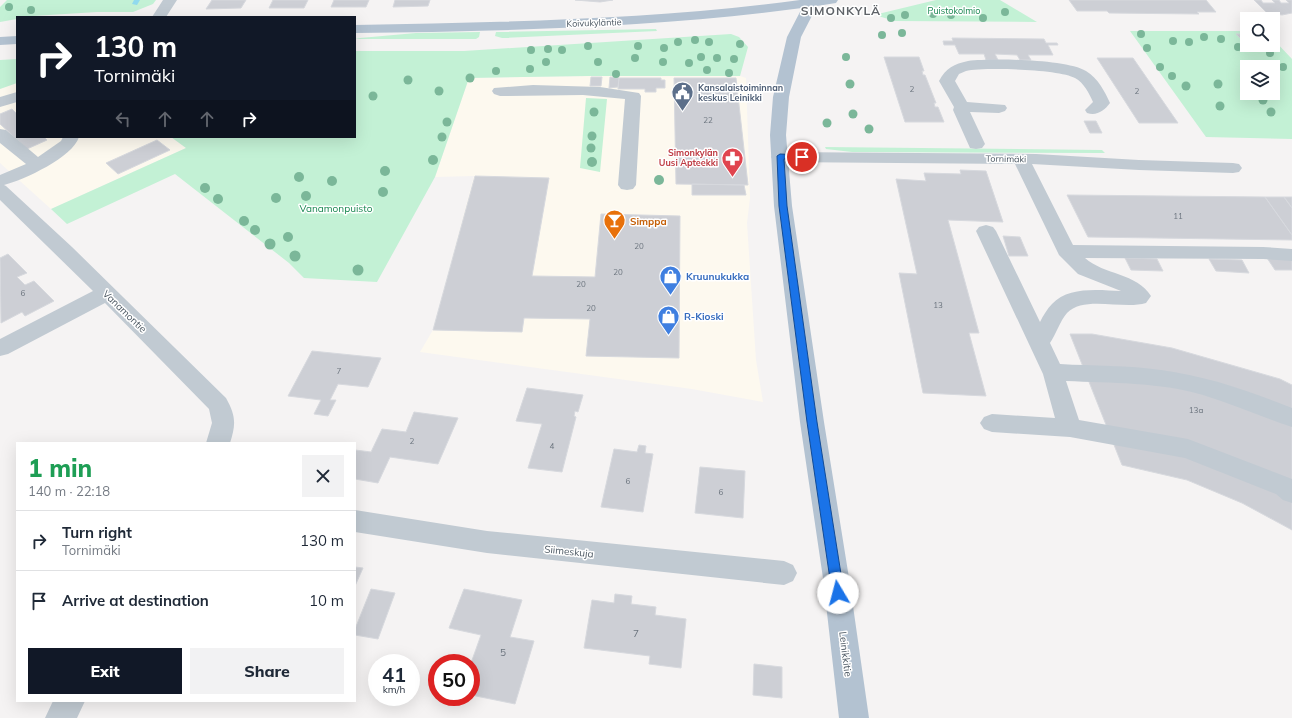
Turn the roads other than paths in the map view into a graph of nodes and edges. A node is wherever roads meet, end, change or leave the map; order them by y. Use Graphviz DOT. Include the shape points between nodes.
graph roads {
  1 [pos="170,0"];
  2 [pos="819,1"];
  3 [pos="160,16"];
  4 [pos="356,29"];
  5 [pos="16,40"];
  6 [pos="0,42"];
  7 [pos="500,91"];
  8 [pos="16,97"];
  9 [pos="0,102"];
  10 [pos="962,107"];
  11 [pos="999,108"];
  12 [pos="1093,110"];
  13 [pos="0,134"];
  14 [pos="71,138"];
  15 [pos="976,144"];
  16 [pos="780,156"];
  17 [pos="1022,159"];
  18 [pos="38,165"];
  19 [pos="1233,168"];
  20 [pos="0,181"];
  21 [pos="627,185"];
  22 [pos="0,190"];
  23 [pos="986,230"];
  24 [pos="1066,251"];
  25 [pos="1292,255"];
  26 [pos="107,293"];
  27 [pos="1040,344"];
  28 [pos="0,348"];
  29 [pos="1054,374"];
  30 [pos="1292,418"];
  31 [pos="992,423"];
  32 [pos="1070,428"];
  33 [pos="218,442"];
  34 [pos="1292,493"];
  35 [pos="356,521"];
  36 [pos="784,573"];
  37 [pos="69,702"];
  38 [pos="60,718"];
  39 [pos="854,718"];
  1 -- 3 [label="street"];
  2 -- 4 [label="main road, Koivukyläntie" via="757,11 625,22"];
  2 -- 16 [label="main road, Leinikkitie" via="794,37 781,97 778,135"];
  5 -- 6 [label="main road"];
  7 -- 21 [label="street" via="579,90 633,96"];
  8 -- 9 [label="street"];
  10 -- 11 [label="street"];
  10 -- 12 [label="street" via="947,81 950,74 960,67 972,65 1052,67 1071,70 1089,81 1102,103"];
  10 -- 15 [label="street"];
  13 -- 18 [label="street"];
  14 -- 18 [label="street" via="69,143"];
  16 -- 17 [label="street, Tornimäki"];
  16 -- 39 [label="main road, Leinikkitie" via="783,206"];
  17 -- 19 [label="street, Tornimäki"];
  17 -- 24 [label="street"];
  18 -- 20 [label="street"];
  22 -- 26 [label="street, Vanamontie"];
  23 -- 27 [label="street"];
  24 -- 25 [label="street"];
  24 -- 27 [label="street" via="1085,269 1134,289 1141,296 1133,300 1078,298 1068,302 1060,308"];
  26 -- 28 [label="street"];
  26 -- 33 [label="street, Vanamontie" via="218,404 224,416 224,428"];
  27 -- 29 [label="street"];
  29 -- 30 [label="street" via="1064,371 1167,379 1202,386"];
  29 -- 32 [label="street"];
  31 -- 32 [label="street"];
  32 -- 34 [label="street" via="1188,449 1285,487"];
  35 -- 36 [label="street, Siimeskuja" via="487,542"];
  37 -- 38 [label="street"];
}
